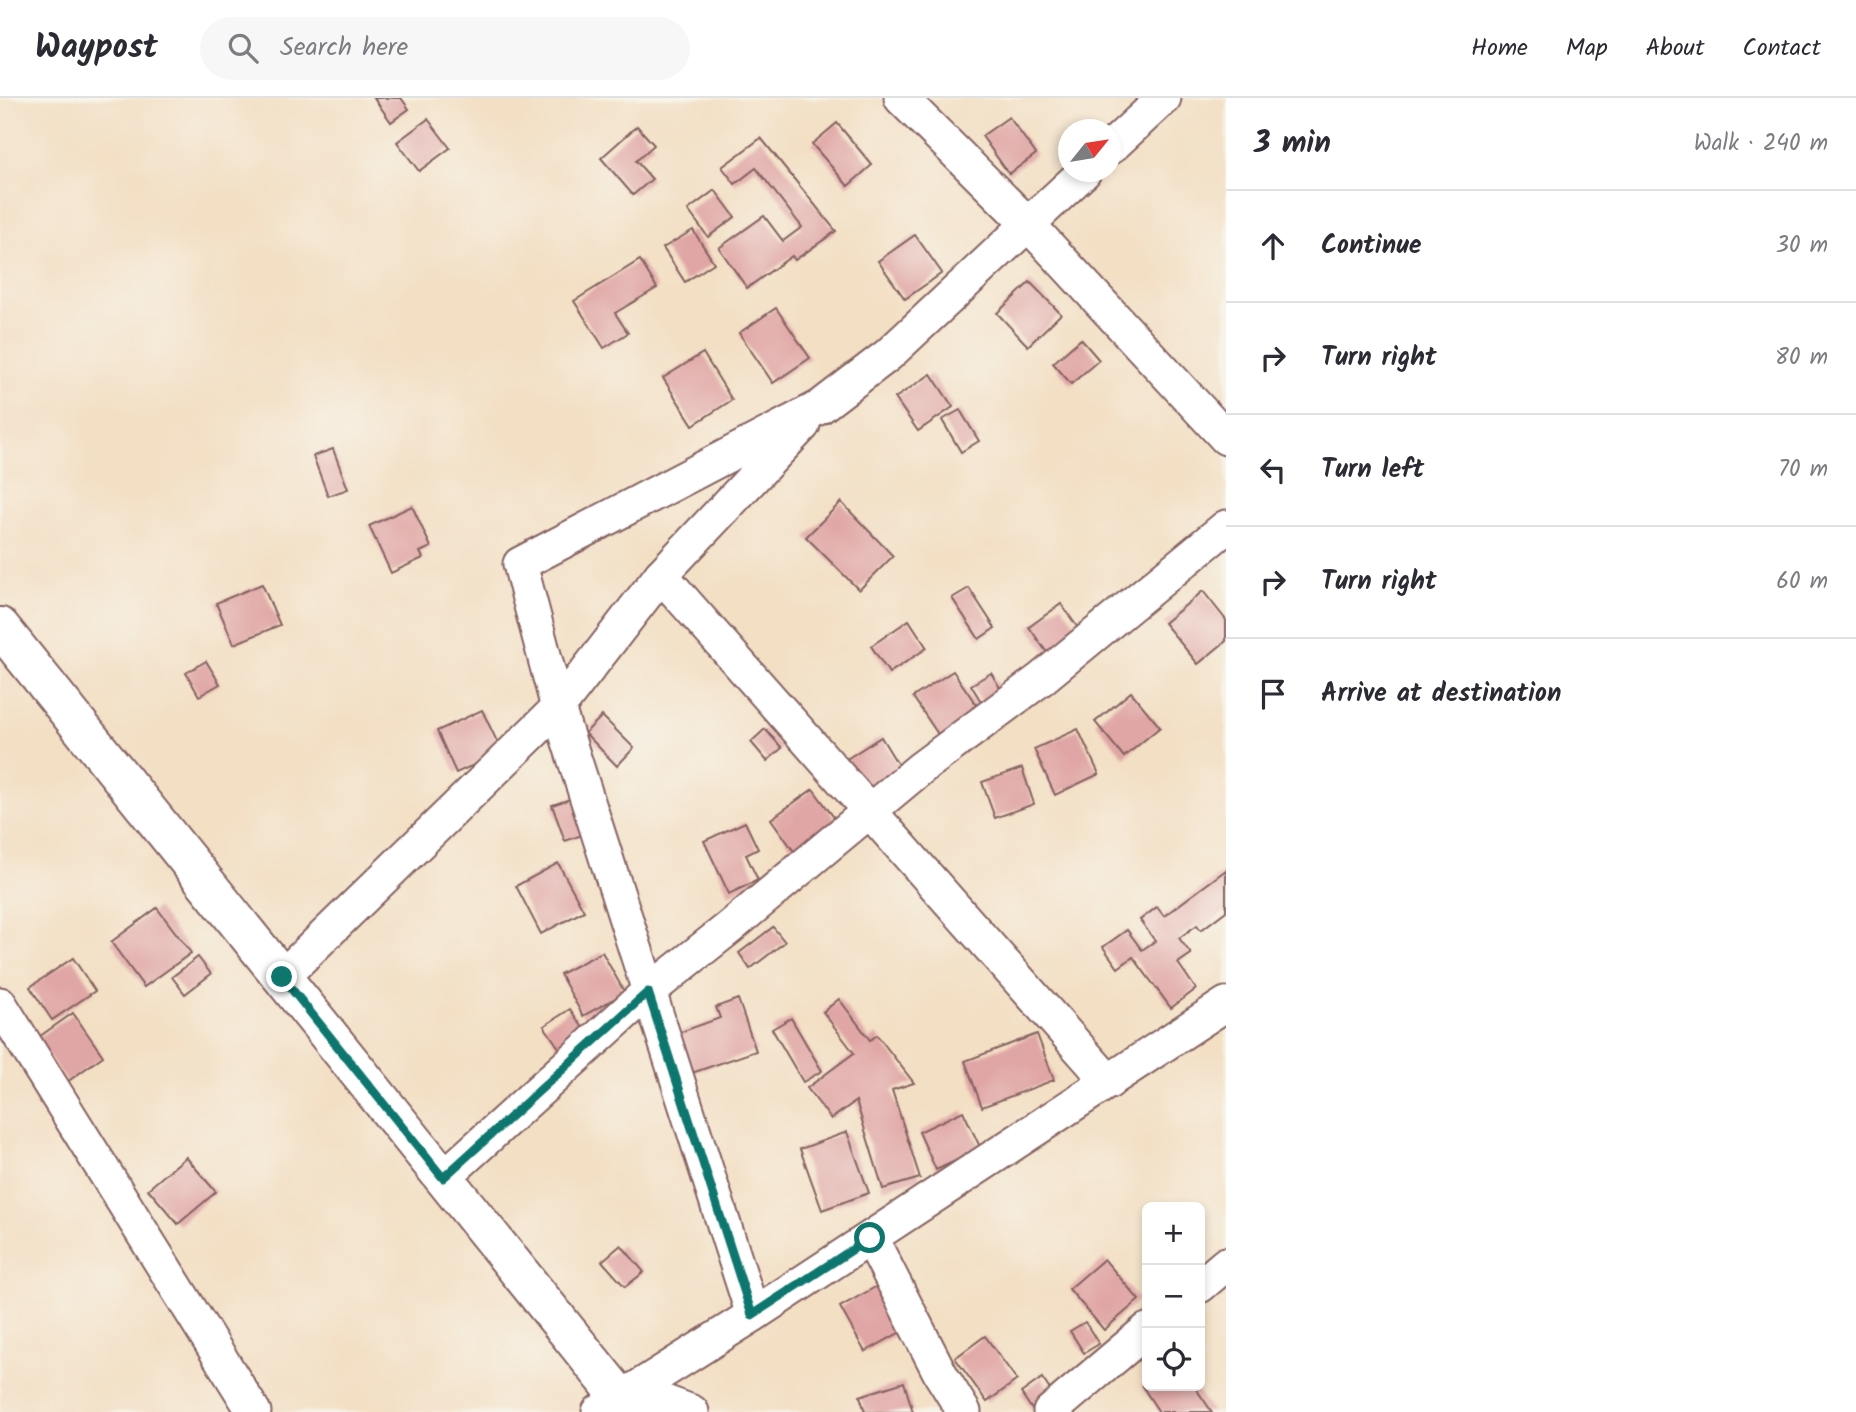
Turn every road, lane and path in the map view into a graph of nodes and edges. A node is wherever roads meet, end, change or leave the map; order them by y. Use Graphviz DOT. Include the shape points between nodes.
graph roads {
  1 [pos="901,98"];
  2 [pos="1164,98"];
  3 [pos="1121,139"];
  4 [pos="1073,182"];
  5 [pos="1028,224"];
  6 [pos="820,407"];
  7 [pos="1226,438"];
  8 [pos="1226,527"];
  9 [pos="661,575"];
  10 [pos="0,627"];
  11 [pos="558,708"];
  12 [pos="869,812"];
  13 [pos="282,977"];
  14 [pos="648,992"];
  15 [pos="0,1004"];
  16 [pos="1226,1004"];
  17 [pos="1109,1082"];
  18 [pos="443,1178"];
  19 [pos="870,1238"];
  20 [pos="1226,1264"];
  21 [pos="1205,1282"];
  22 [pos="752,1315"];
  23 [pos="1142,1334"];
  24 [pos="621,1403"];
  25 [pos="254,1412"];
  26 [pos="692,1412"];
  27 [pos="964,1412"];
  28 [pos="1050,1412"];
  1 -- 5 [label="street"];
  2 -- 3 [label="street"];
  4 -- 5 [label="street"];
  5 -- 6 [label="street" via="888,355"];
  5 -- 7 [label="street"];
  6 -- 9 [label="street"];
  6 -- 11 [label="street" via="520,564"];
  8 -- 12 [label="street"];
  9 -- 11 [label="street"];
  9 -- 12 [label="street"];
  10 -- 13 [label="street"];
  11 -- 13 [label="street"];
  11 -- 14 [label="street"];
  12 -- 14 [label="street"];
  12 -- 17 [label="street"];
  13 -- 18 [label="street"];
  14 -- 18 [label="street"];
  14 -- 22 [label="street"];
  15 -- 25 [label="street"];
  16 -- 17 [label="street"];
  17 -- 19 [label="street"];
  18 -- 24 [label="street"];
  19 -- 22 [label="street"];
  19 -- 27 [label="street"];
  20 -- 21 [label="street"];
  22 -- 24 [label="street"];
  23 -- 28 [label="street"];
  24 -- 26 [label="street"];
}
